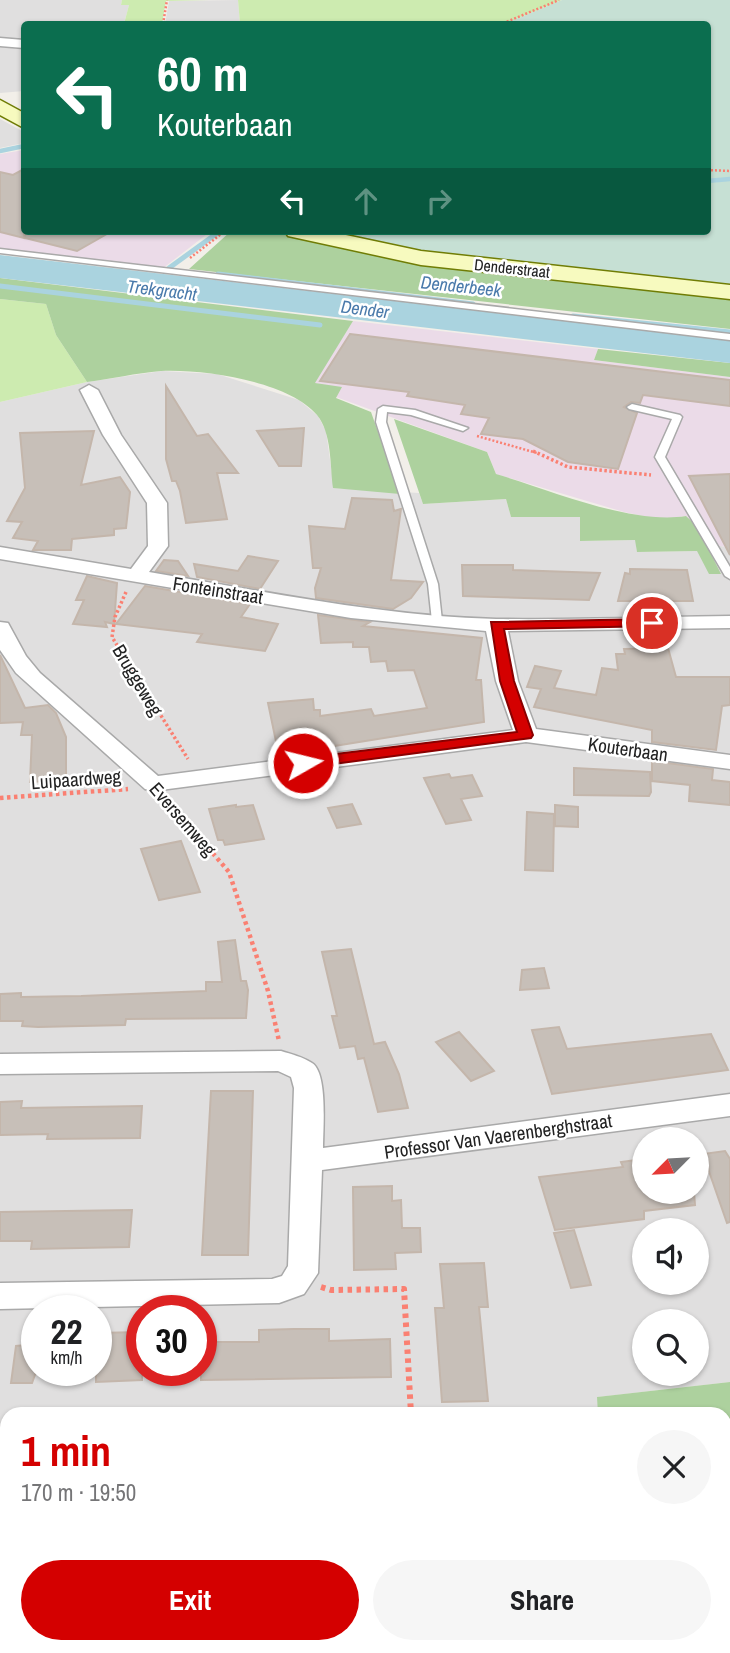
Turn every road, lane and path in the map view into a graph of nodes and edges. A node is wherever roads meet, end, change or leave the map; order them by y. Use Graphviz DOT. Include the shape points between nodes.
graph roads {
  1 [pos="167,0"];
  2 [pos="559,0"];
  3 [pos="164,21"];
  4 [pos="508,21"];
  5 [pos="0,42"];
  6 [pos="21,44"];
  7 [pos="0,106"];
  8 [pos="21,120"];
  9 [pos="711,170"];
  10 [pos="730,171"];
  11 [pos="220,235"];
  12 [pos="315,235"];
  13 [pos="0,251"];
  14 [pos="171,273"];
  15 [pos="730,292"];
  16 [pos="730,337"];
  17 [pos="89,390"];
  18 [pos="632,407"];
  19 [pos="463,428"];
  20 [pos="673,477"];
  21 [pos="7,555"];
  22 [pos="0,573"];
  23 [pos="134,576"];
  24 [pos="730,576"];
  25 [pos="437,621"];
  26 [pos="730,622"];
  27 [pos="496,625"];
  28 [pos="0,628"];
  29 [pos="526,735"];
  30 [pos="730,762"];
  31 [pos="199,778"];
  32 [pos="153,784"];
  33 [pos="0,799"];
  34 [pos="281,1061"];
  35 [pos="0,1063"];
  36 [pos="730,1105"];
  37 [pos="308,1161"];
  38 [pos="301,1280"];
  39 [pos="0,1296"];
  40 [pos="411,1407"];
  1 -- 3 [label="path"];
  2 -- 4 [label="path"];
  5 -- 6 [label="street"];
  7 -- 8 [label="street"];
  9 -- 10 [label="path"];
  11 -- 14 [label="path"];
  12 -- 15 [label="street, Denderstraat" via="421,258"];
  13 -- 14 [label="lane"];
  14 -- 16 [label="lane"];
  17 -- 23 [label="street" via="157,503 158,546"];
  18 -- 20 [label="lane" via="677,416 660,457"];
  19 -- 20 [label="path" via="568,467"];
  19 -- 25 [label="lane" via="412,412 383,410 381,422 433,584"];
  20 -- 24 [label="lane"];
  21 -- 22 [label="street"];
  21 -- 23 [label="street, Fonteinstraat"];
  23 -- 25 [label="street, Fonteinstraat" via="351,612"];
  23 -- 31 [label="path, Bruggeweg" via="115,617 112,637"];
  25 -- 27 [label="street, Fonteinstraat"];
  26 -- 27 [label="street, Fonteinstraat"];
  27 -- 29 [label="street" via="507,681"];
  28 -- 32 [label="street, Eversemweg" via="35,685 78,716"];
  29 -- 30 [label="street, Kouterbaan"];
  29 -- 31 [label="street, Kouterbaan"];
  31 -- 32 [label="street, Kouterbaan"];
  32 -- 33 [label="path, Luipaardweg"];
  32 -- 34 [label="path, Eversemweg" via="229,872 268,991"];
  34 -- 35 [label="street"];
  34 -- 37 [label="street" via="304,1071"];
  36 -- 37 [label="street, Professor Van Vaerenberghstraat"];
  37 -- 38 [label="street"];
  38 -- 39 [label="street" via="292,1288 272,1292"];
  38 -- 40 [label="path" via="331,1290 404,1289"];
}
